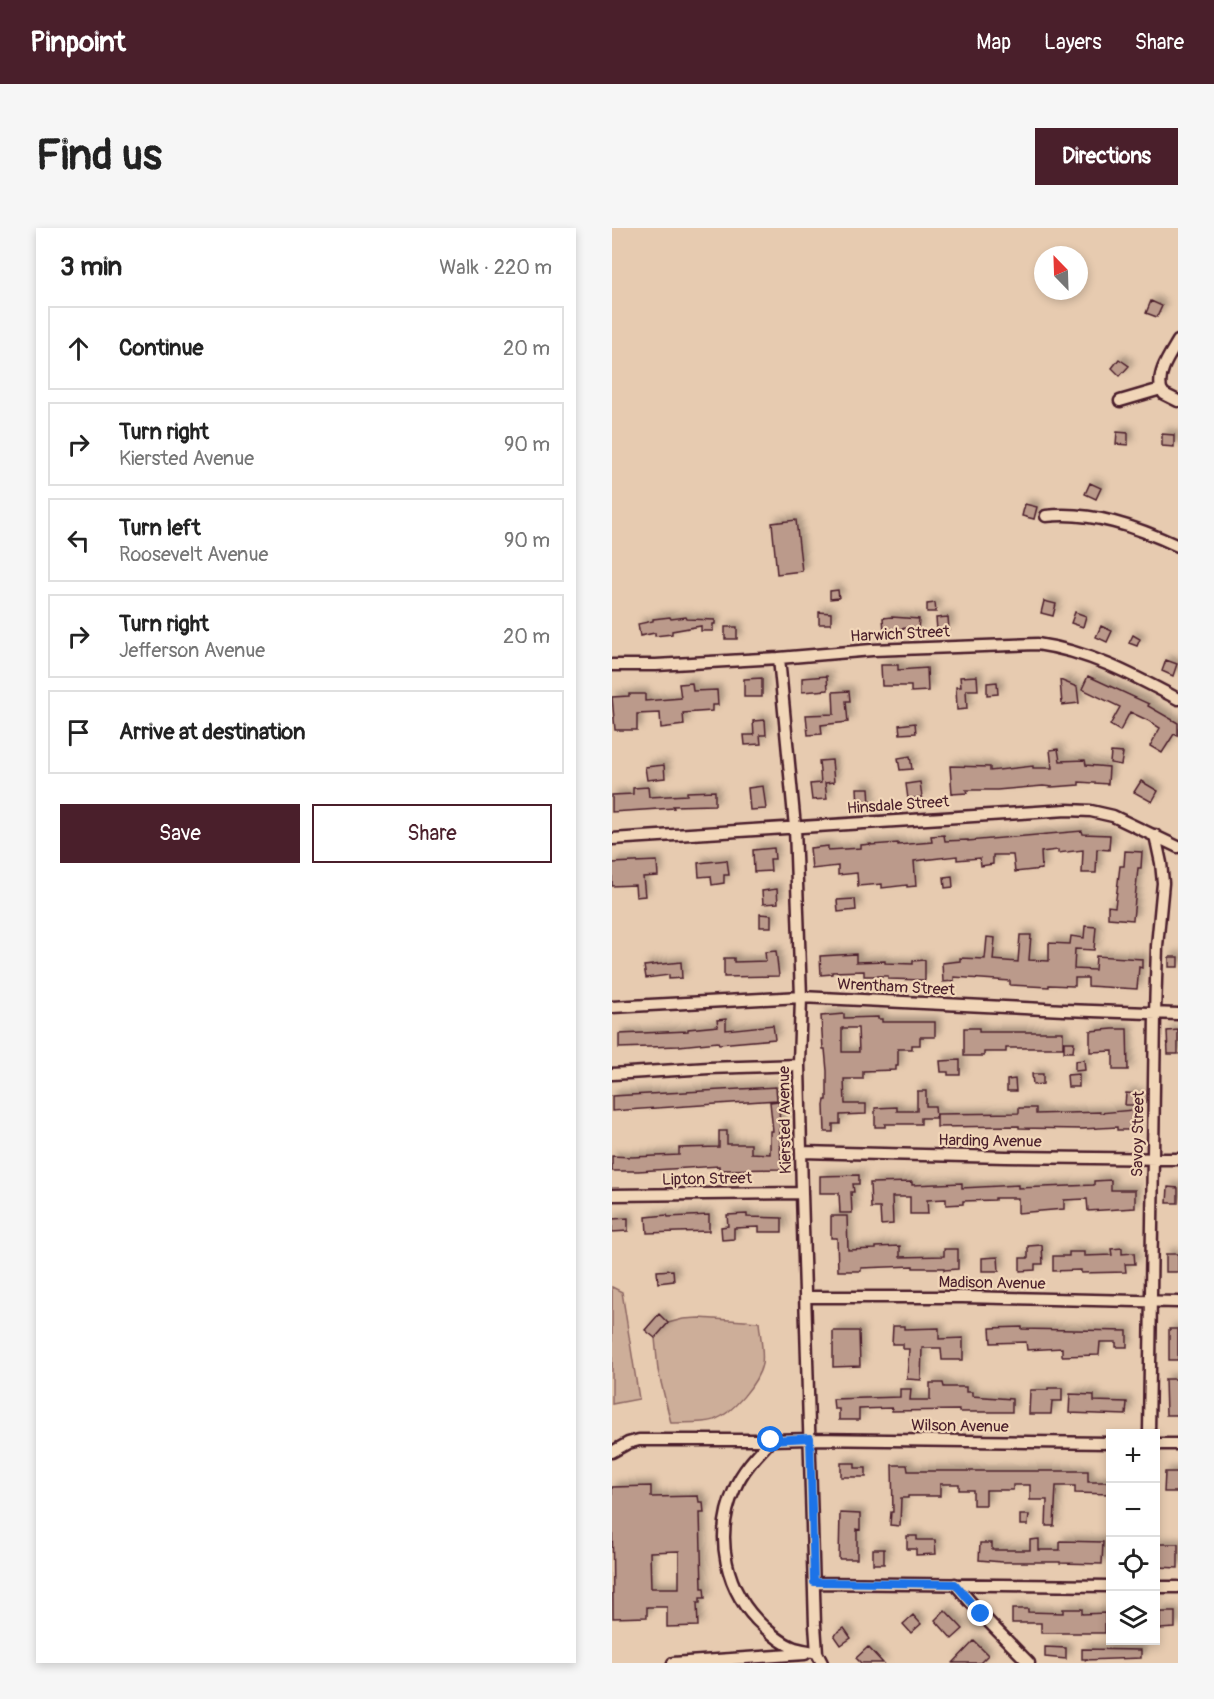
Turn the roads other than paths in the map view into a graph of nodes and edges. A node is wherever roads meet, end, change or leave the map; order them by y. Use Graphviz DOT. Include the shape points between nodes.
graph roads {
  1 [pos="1178,341"];
  2 [pos="1161,389"];
  3 [pos="1120,401"];
  4 [pos="1178,401"];
  5 [pos="1046,516"];
  6 [pos="1178,546"];
  7 [pos="779,658"];
  8 [pos="612,665"];
  9 [pos="1178,699"];
  10 [pos="795,827"];
  11 [pos="1155,836"];
  12 [pos="612,839"];
  13 [pos="1178,847"];
  14 [pos="801,997"];
  15 [pos="612,1007"];
  16 [pos="1155,1014"];
  17 [pos="1178,1014"];
  18 [pos="799,1065"];
  19 [pos="612,1074"];
  20 [pos="801,1152"];
  21 [pos="1153,1159"];
  22 [pos="1178,1159"];
  23 [pos="802,1193"];
  24 [pos="612,1195"];
  25 [pos="806,1297"];
  26 [pos="1151,1302"];
  27 [pos="1178,1302"];
  28 [pos="1149,1429"];
  29 [pos="810,1438"];
  30 [pos="771,1440"];
  31 [pos="1106,1443"];
  32 [pos="1160,1444"];
  33 [pos="1178,1444"];
  34 [pos="612,1452"];
  35 [pos="814,1582"];
  36 [pos="955,1584"];
  37 [pos="1106,1586"];
  38 [pos="1160,1587"];
  39 [pos="1178,1587"];
  40 [pos="820,1658"];
  41 [pos="674,1663"];
  42 [pos="1029,1663"];
  1 -- 2 [label="street" via="1160,375"];
  2 -- 3 [label="street"];
  2 -- 4 [label="street"];
  5 -- 6 [label="street" via="1096,518"];
  7 -- 8 [label="street, Harwich Street"];
  7 -- 9 [label="street, Harwich Street" via="1037,644 1059,647 1129,672"];
  7 -- 10 [label="street, Kiersted Avenue"];
  10 -- 11 [label="street, Hinsdale Street" via="1067,810 1113,816"];
  10 -- 12 [label="street, Hinsdale Street"];
  10 -- 14 [label="street, Kiersted Avenue"];
  11 -- 13 [label="street, Hinsdale Street"];
  11 -- 16 [label="street, Savoy Street" via="1163,883"];
  14 -- 15 [label="street, Wrentham Street"];
  14 -- 16 [label="street, Wrentham Street"];
  14 -- 18 [label="street, Kiersted Avenue"];
  16 -- 17 [label="street, Wrentham Street"];
  16 -- 21 [label="street, Savoy Street"];
  18 -- 19 [label="street"];
  18 -- 20 [label="street, Kiersted Avenue"];
  20 -- 21 [label="street, Harding Avenue"];
  20 -- 23 [label="street, Kiersted Avenue"];
  21 -- 22 [label="street, Harding Avenue"];
  21 -- 26 [label="street, Savoy Street"];
  23 -- 24 [label="street, Lipton Street"];
  23 -- 25 [label="street, Kiersted Avenue"];
  25 -- 26 [label="street, Madison Avenue"];
  25 -- 29 [label="street, Kiersted Avenue"];
  26 -- 27 [label="street, Madison Avenue"];
  26 -- 28 [label="street, Savoy Street"];
  29 -- 30 [label="street, Wilson Avenue"];
  29 -- 31 [label="street, Wilson Avenue"];
  29 -- 35 [label="street, Kiersted Avenue"];
  30 -- 34 [label="street, Wilson Avenue" via="639,1440"];
  30 -- 40 [label="street" via="750,1463 729,1504 723,1549 728,1574 754,1618 775,1636"];
  32 -- 33 [label="street"];
  35 -- 36 [label="street"];
  35 -- 40 [label="street, Kiersted Avenue" via="814,1625"];
  36 -- 37 [label="street"];
  36 -- 42 [label="street"];
  38 -- 39 [label="street"];
  40 -- 41 [label="street"];
}
